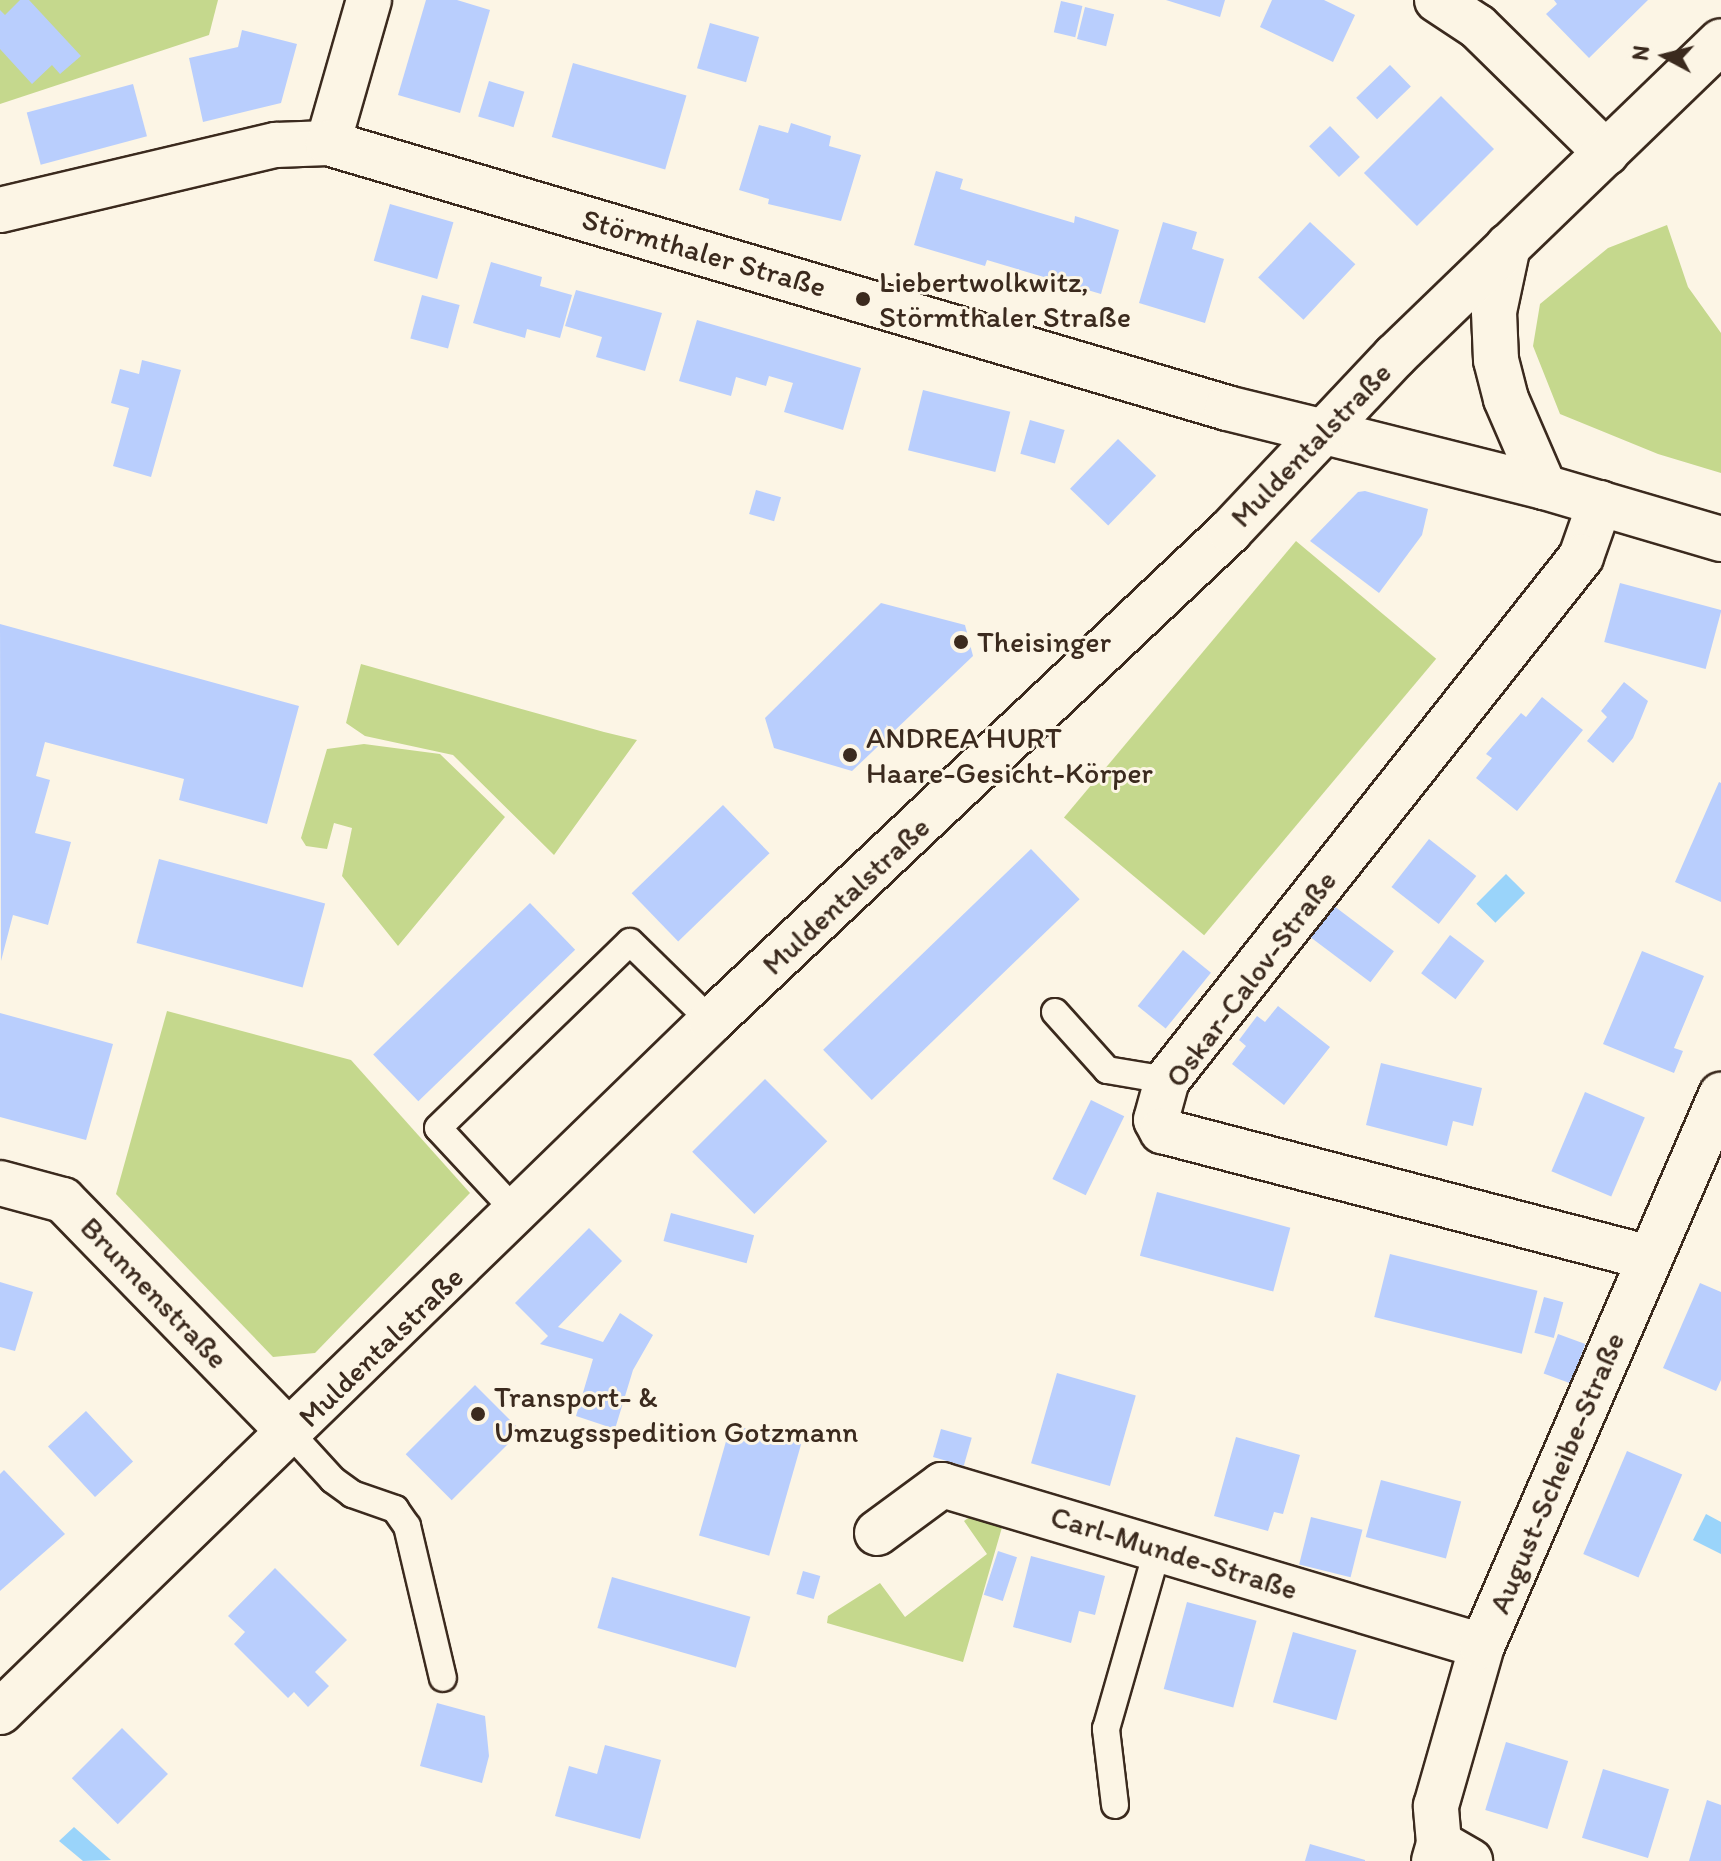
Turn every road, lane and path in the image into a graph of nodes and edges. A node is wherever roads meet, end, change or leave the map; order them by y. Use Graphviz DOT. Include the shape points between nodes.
graph roads {
  1 [pos="369,0"];
  2 [pos="1437,0"];
  3 [pos="1721,41"];
  4 [pos="328,143"];
  5 [pos="1606,153"];
  6 [pos="0,210"];
  7 [pos="1508,246"];
  8 [pos="1325,432"];
  9 [pos="1544,487"];
  10 [pos="1600,503"];
  11 [pos="1721,539"];
  12 [pos="1055,1012"];
  13 [pos="711,1021"];
  14 [pos="1167,1080"];
  15 [pos="1721,1095"];
  16 [pos="0,1183"];
  17 [pos="518,1214"];
  18 [pos="1650,1258"];
  19 [pos="291,1434"];
  20 [pos="877,1533"];
  21 [pos="1158,1548"];
  22 [pos="1482,1646"];
  23 [pos="443,1678"];
  24 [pos="0,1712"];
  25 [pos="1115,1805"];
  26 [pos="1447,1855"];
  1 -- 4 [label="street"];
  2 -- 5 [label="street" via="1478,27"];
  3 -- 5 [label="street, Muldentalstraße"];
  4 -- 6 [label="street, Störmthaler Straße" via="276,145"];
  4 -- 8 [label="street, Störmthaler Straße" via="1227,408"];
  5 -- 7 [label="street, Muldentalstraße"];
  7 -- 8 [label="street, Muldentalstraße"];
  7 -- 9 [label="street" via="1494,312 1496,360 1506,399"];
  8 -- 9 [label="street, Störmthaler Straße"];
  8 -- 13 [label="street, Muldentalstraße" via="1107,650"];
  9 -- 10 [label="street, Störmthaler Straße"];
  10 -- 11 [label="street, Störmthaler Straße"];
  10 -- 14 [label="street, Oskar-Calov-Straße" via="1581,557 1566,577"];
  12 -- 14 [label="lane" via="1107,1070"];
  13 -- 17 [label="street, Muldentalstraße"];
  13 -- 17 [label="lane" via="630,942 438,1128"];
  14 -- 18 [label="street, Oskar-Calov-Straße" via="1156,1120 1162,1131"];
  15 -- 18 [label="street, August-Scheibe-Straße"];
  16 -- 19 [label="street, Brunnenstraße" via="63,1200"];
  17 -- 19 [label="street, Muldentalstraße"];
  18 -- 22 [label="street, August-Scheibe-Straße"];
  19 -- 23 [label="lane" via="333,1480 352,1494 395,1509 407,1526"];
  19 -- 24 [label="street, Muldentalstraße"];
  20 -- 21 [label="street, Carl-Munde-Straße" via="942,1485"];
  21 -- 22 [label="street, Carl-Munde-Straße"];
  21 -- 25 [label="lane" via="1106,1729"];
  22 -- 26 [label="street, August-Scheibe-Straße" via="1436,1806"];
}
